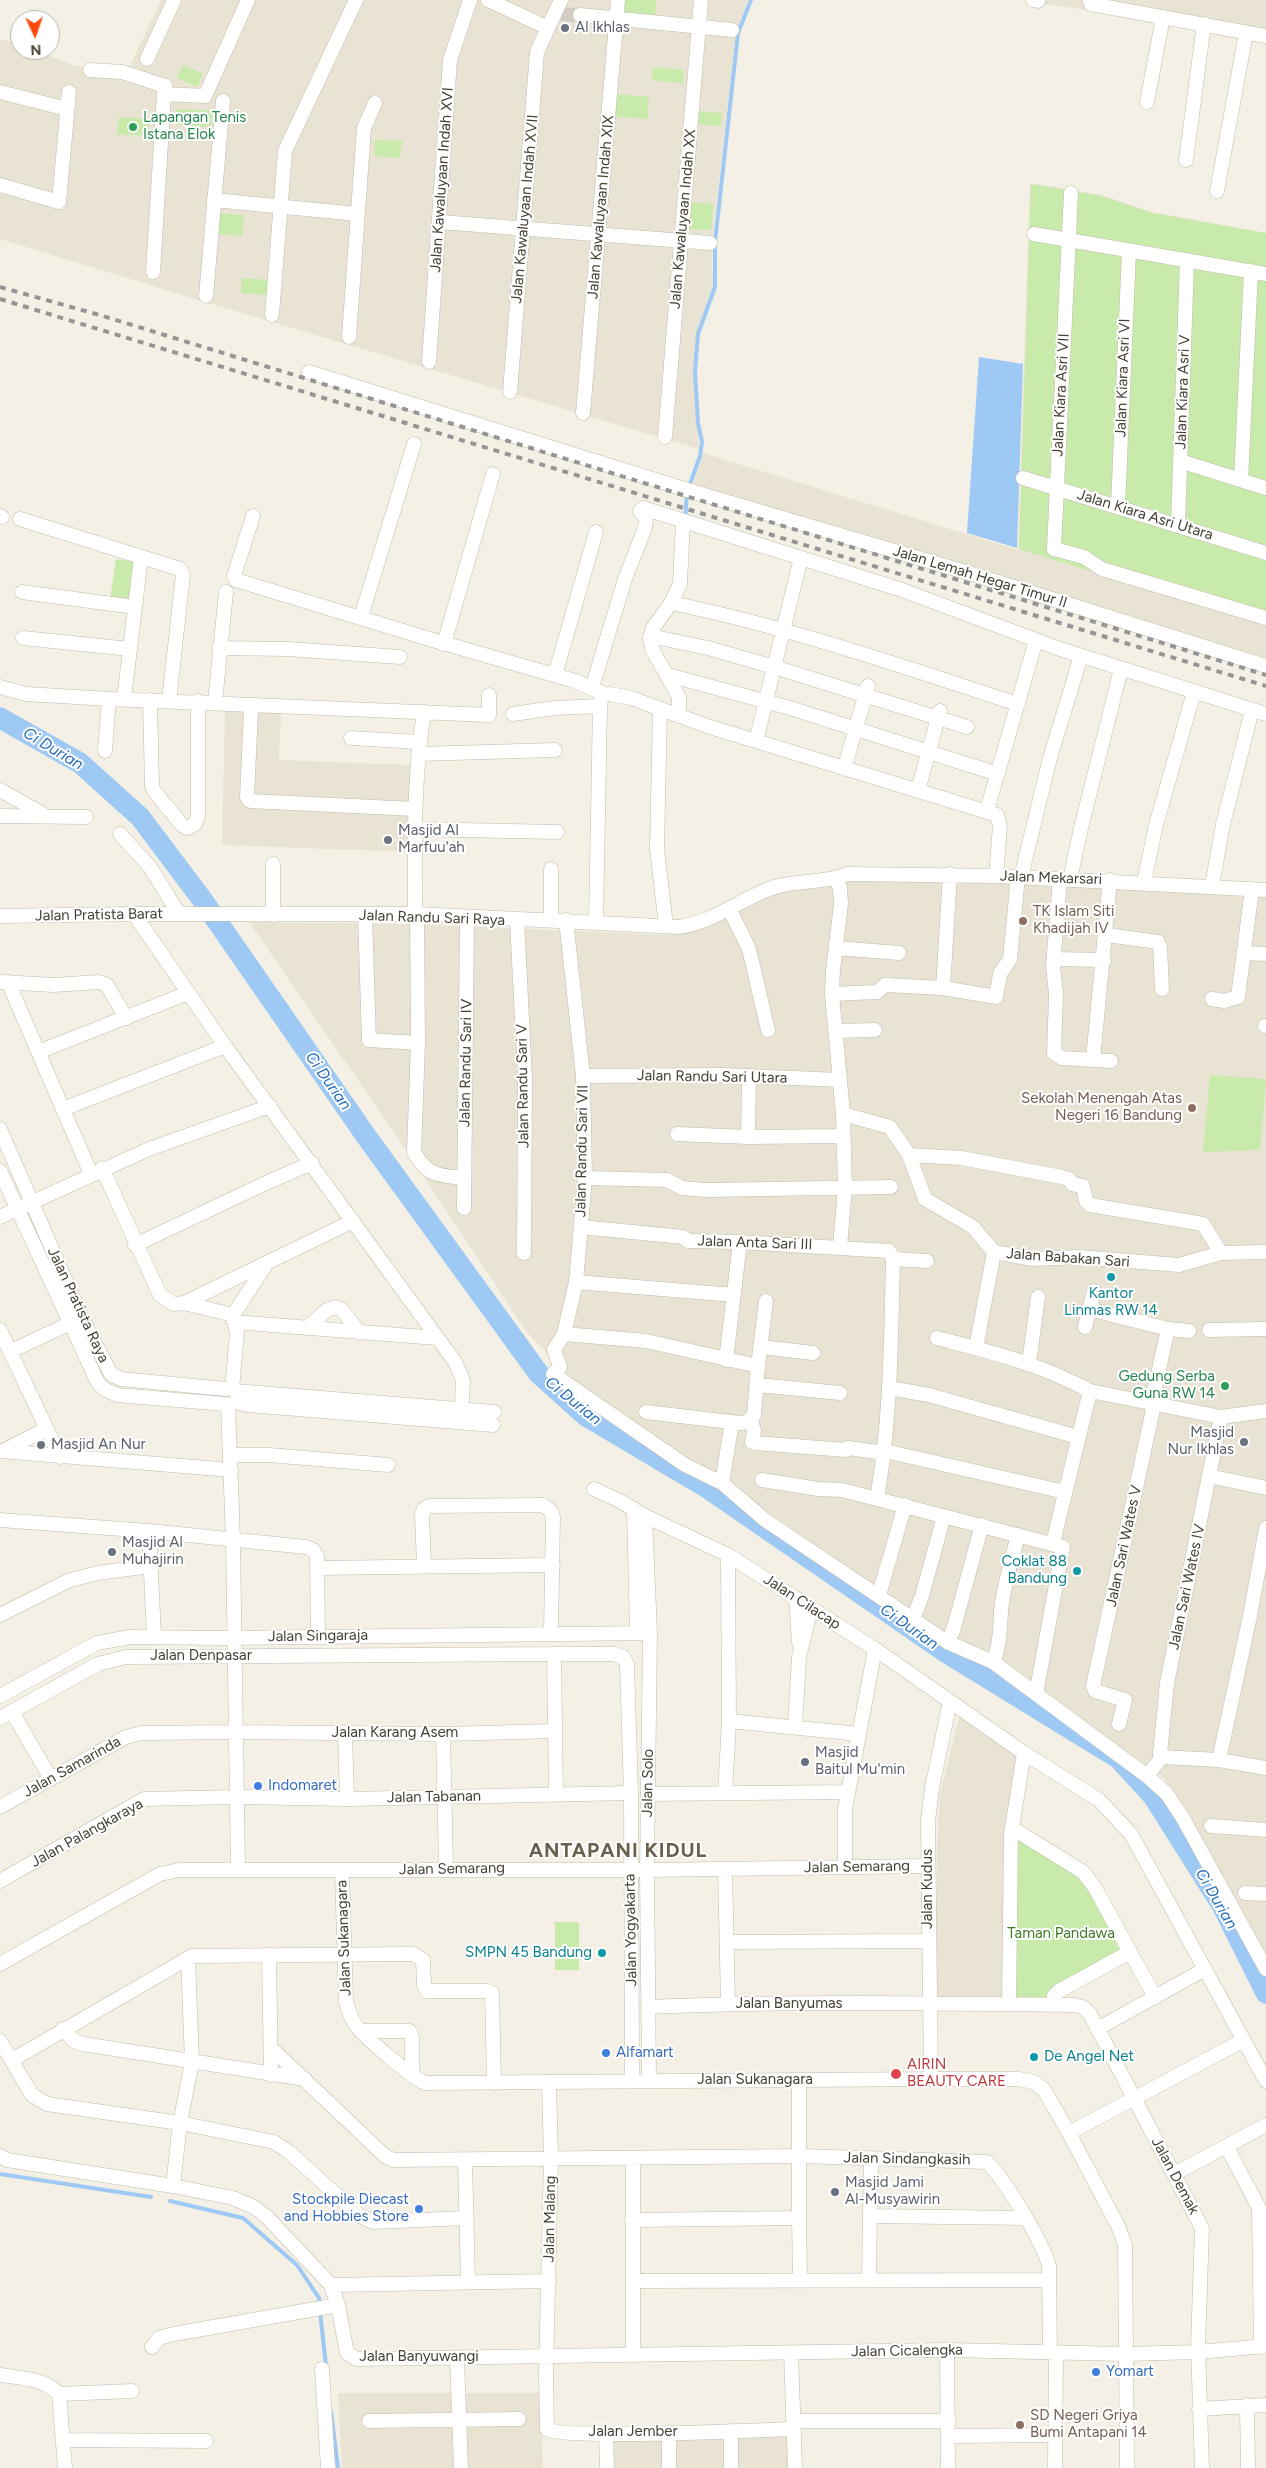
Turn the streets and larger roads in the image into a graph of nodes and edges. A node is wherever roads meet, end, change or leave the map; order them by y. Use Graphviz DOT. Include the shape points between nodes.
graph roads {
  1 [pos="174,0"];
  2 [pos="248,0"];
  3 [pos="356,0"];
  4 [pos="470,0"];
  5 [pos="488,0"];
  6 [pos="618,0"];
  7 [pos="701,0"];
  8 [pos="1090,0"];
  9 [pos="1118,4"];
  10 [pos="559,9"];
  11 [pos="580,15"];
  12 [pos="1163,17"];
  13 [pos="616,19"];
  14 [pos="1204,24"];
  15 [pos="699,27"];
  16 [pos="548,28"];
  17 [pos="732,30"];
  18 [pos="1246,33"];
  19 [pos="1266,36"];
  20 [pos="148,60"];
  21 [pos="90,70"];
  22 [pos="0,92"];
  23 [pos="68,92"];
  24 [pos="164,94"];
  25 [pos="223,100"];
  26 [pos="1147,102"];
  27 [pos="375,103"];
  28 [pos="67,109"];
  29 [pos="1186,160"];
  30 [pos="0,185"];
  31 [pos="1217,191"];
  32 [pos="1071,194"];
  33 [pos="214,200"];
  34 [pos="282,207"];
  35 [pos="357,214"];
  36 [pos="440,222"];
  37 [pos="524,228"];
  38 [pos="599,234"];
  39 [pos="1034,234"];
  40 [pos="681,240"];
  41 [pos="1068,240"];
  42 [pos="710,243"];
  43 [pos="1128,251"];
  44 [pos="1187,260"];
  45 [pos="1251,271"];
  46 [pos="153,272"];
  47 [pos="1266,274"];
  48 [pos="206,296"];
  49 [pos="272,315"];
  50 [pos="349,337"];
  51 [pos="429,362"];
  52 [pos="308,372"];
  53 [pos="510,392"];
  54 [pos="583,413"];
  55 [pos="664,437"];
  56 [pos="414,444"];
  57 [pos="1180,462"];
  58 [pos="493,474"];
  59 [pos="1023,478"];
  60 [pos="1240,480"];
  61 [pos="1057,488"];
  62 [pos="1266,488"];
  63 [pos="1118,506"];
  64 [pos="252,516"];
  65 [pos="20,519"];
  66 [pos="684,521"];
  67 [pos="1178,525"];
  68 [pos="596,532"];
  69 [pos="1266,553"];
  70 [pos="141,557"];
  71 [pos="801,558"];
  72 [pos="22,592"];
  73 [pos="226,592"];
  74 [pos="671,603"];
  75 [pos="135,607"];
  76 [pos="361,617"];
  77 [pos="1266,618"];
  78 [pos="782,631"];
  79 [pos="650,636"];
  80 [pos="23,638"];
  81 [pos="1037,640"];
  82 [pos="444,644"];
  83 [pos="220,648"];
  84 [pos="130,650"];
  85 [pos="400,657"];
  86 [pos="1080,662"];
  87 [pos="1266,666"];
  88 [pos="774,667"];
  89 [pos="1120,674"];
  90 [pos="555,675"];
  91 [pos="668,675"];
  92 [pos="594,682"];
  93 [pos="0,687"];
  94 [pos="867,690"];
  95 [pos="1194,692"];
  96 [pos="489,695"];
  97 [pos="109,699"];
  98 [pos="124,699"];
  99 [pos="150,700"];
  100 [pos="602,700"];
  101 [pos="169,701"];
  102 [pos="198,701"];
  103 [pos="215,702"];
  104 [pos="765,702"];
  105 [pos="1018,704"];
  106 [pos="660,709"];
  107 [pos="1252,710"];
  108 [pos="251,711"];
  109 [pos="424,712"];
  110 [pos="513,714"];
  111 [pos="1266,714"];
  112 [pos="939,715"];
  113 [pos="679,716"];
  114 [pos="967,727"];
  115 [pos="856,731"];
  116 [pos="351,738"];
  117 [pos="756,741"];
  118 [pos="419,748"];
  119 [pos="555,750"];
  120 [pos="105,751"];
  121 [pos="929,752"];
  122 [pos="845,766"];
  123 [pos="998,774"];
  124 [pos="0,790"];
  125 [pos="918,790"];
  126 [pos="415,809"];
  127 [pos="987,810"];
  128 [pos="46,815"];
  129 [pos="0,816"];
  130 [pos="86,817"];
  131 [pos="415,829"];
  132 [pos="557,832"];
  133 [pos="120,834"];
  134 [pos="273,864"];
  135 [pos="551,869"];
  136 [pos="950,874"];
  137 [pos="996,876"];
  138 [pos="1019,877"];
  139 [pos="836,879"];
  140 [pos="1065,879"];
  141 [pos="1110,880"];
  142 [pos="1144,882"];
  143 [pos="1212,886"];
  144 [pos="1259,890"];
  145 [pos="755,897"];
  146 [pos="730,910"];
  147 [pos="134,914"];
  148 [pos="179,914"];
  149 [pos="198,915"];
  150 [pos="273,915"];
  151 [pos="416,915"];
  152 [pos="0,916"];
  153 [pos="365,916"];
  154 [pos="467,917"];
  155 [pos="517,920"];
  156 [pos="559,920"];
  157 [pos="596,922"];
  158 [pos="666,926"];
  159 [pos="1107,935"];
  160 [pos="836,948"];
  161 [pos="899,953"];
  162 [pos="1245,953"];
  163 [pos="1266,954"];
  164 [pos="1054,959"];
  165 [pos="1104,960"];
  166 [pos="4,982"];
  167 [pos="944,988"];
  168 [pos="1162,989"];
  169 [pos="188,993"];
  170 [pos="832,994"];
  171 [pos="1212,999"];
  172 [pos="126,1018"];
  173 [pos="768,1030"];
  174 [pos="875,1030"];
  175 [pos="837,1031"];
  176 [pos="418,1043"];
  177 [pos="225,1046"];
  178 [pos="38,1052"];
  179 [pos="1093,1060"];
  180 [pos="1111,1061"];
  181 [pos="583,1076"];
  182 [pos="749,1077"];
  183 [pos="840,1080"];
  184 [pos="270,1106"];
  185 [pos="63,1108"];
  186 [pos="843,1114"];
  187 [pos="0,1129"];
  188 [pos="677,1134"];
  189 [pos="842,1136"];
  190 [pos="748,1137"];
  191 [pos="909,1155"];
  192 [pos="312,1163"];
  193 [pos="0,1171"];
  194 [pos="96,1171"];
  195 [pos="464,1178"];
  196 [pos="585,1178"];
  197 [pos="892,1187"];
  198 [pos="845,1188"];
  199 [pos="32,1203"];
  200 [pos="464,1208"];
  201 [pos="16,1210"];
  202 [pos="0,1217"];
  203 [pos="353,1221"];
  204 [pos="581,1227"];
  205 [pos="740,1242"];
  206 [pos="135,1245"];
  207 [pos="840,1247"];
  208 [pos="994,1252"];
  209 [pos="1266,1252"];
  210 [pos="524,1253"];
  211 [pos="1221,1253"];
  212 [pos="894,1259"];
  213 [pos="927,1261"];
  214 [pos="267,1262"];
  215 [pos="576,1282"];
  216 [pos="1094,1291"];
  217 [pos="734,1295"];
  218 [pos="1038,1297"];
  219 [pos="766,1301"];
  220 [pos="184,1302"];
  221 [pos="1090,1308"];
  222 [pos="234,1319"];
  223 [pos="76,1321"];
  224 [pos="1085,1327"];
  225 [pos="307,1328"];
  226 [pos="1168,1329"];
  227 [pos="1266,1329"];
  228 [pos="0,1330"];
  229 [pos="1209,1330"];
  230 [pos="1189,1331"];
  231 [pos="360,1333"];
  232 [pos="564,1334"];
  233 [pos="437,1338"];
  234 [pos="936,1338"];
  235 [pos="760,1347"];
  236 [pos="976,1348"];
  237 [pos="12,1351"];
  238 [pos="813,1353"];
  239 [pos="726,1360"];
  240 [pos="1029,1363"];
  241 [pos="758,1366"];
  242 [pos="758,1385"];
  243 [pos="889,1388"];
  244 [pos="1090,1391"];
  245 [pos="840,1393"];
  246 [pos="230,1395"];
  247 [pos="1153,1405"];
  248 [pos="1266,1411"];
  249 [pos="646,1412"];
  250 [pos="461,1416"];
  251 [pos="1221,1417"];
  252 [pos="493,1419"];
  253 [pos="750,1420"];
  254 [pos="732,1422"];
  255 [pos="46,1429"];
  256 [pos="1078,1437"];
  257 [pos="2,1451"];
  258 [pos="885,1452"];
  259 [pos="231,1455"];
  260 [pos="60,1457"];
  261 [pos="388,1465"];
  262 [pos="231,1470"];
  263 [pos="1209,1476"];
  264 [pos="762,1480"];
  265 [pos="722,1483"];
  266 [pos="594,1488"];
  267 [pos="1266,1488"];
  268 [pos="1065,1492"];
  269 [pos="877,1498"];
  270 [pos="904,1505"];
  271 [pos="639,1513"];
  272 [pos="944,1516"];
  273 [pos="0,1520"];
  274 [pos="982,1526"];
  275 [pos="1266,1528"];
  276 [pos="149,1531"];
  277 [pos="1018,1535"];
  278 [pos="234,1540"];
  279 [pos="1054,1543"];
  280 [pos="728,1555"];
  281 [pos="424,1565"];
  282 [pos="553,1565"];
  283 [pos="150,1566"];
  284 [pos="317,1568"];
  285 [pos="879,1595"];
  286 [pos="796,1598"];
  287 [pos="811,1608"];
  288 [pos="1,1611"];
  289 [pos="913,1619"];
  290 [pos="551,1633"];
  291 [pos="644,1633"];
  292 [pos="154,1636"];
  293 [pos="318,1636"];
  294 [pos="947,1642"];
  295 [pos="234,1647"];
  296 [pos="876,1649"];
  297 [pos="554,1654"];
  298 [pos="799,1657"];
  299 [pos="626,1660"];
  300 [pos="993,1662"];
  301 [pos="1036,1694"];
  302 [pos="0,1696"];
  303 [pos="950,1701"];
  304 [pos="6,1715"];
  305 [pos="729,1721"];
  306 [pos="1119,1724"];
  307 [pos="796,1726"];
  308 [pos="555,1731"];
  309 [pos="236,1732"];
  310 [pos="345,1733"];
  311 [pos="443,1734"];
  312 [pos="859,1734"];
  313 [pos="1024,1752"];
  314 [pos="1162,1757"];
  315 [pos="1219,1760"];
  316 [pos="1266,1768"];
  317 [pos="1147,1776"];
  318 [pos="51,1779"];
  319 [pos="725,1792"];
  320 [pos="848,1792"];
  321 [pos="631,1794"];
  322 [pos="648,1794"];
  323 [pos="556,1796"];
  324 [pos="237,1797"];
  325 [pos="445,1797"];
  326 [pos="347,1799"];
  327 [pos="0,1807"];
  328 [pos="1210,1826"];
  329 [pos="1012,1828"];
  330 [pos="1266,1830"];
  331 [pos="928,1866"];
  332 [pos="845,1867"];
  333 [pos="446,1868"];
  334 [pos="238,1869"];
  335 [pos="639,1869"];
  336 [pos="725,1869"];
  337 [pos="342,1871"];
  338 [pos="0,1881"];
  339 [pos="1245,1893"];
  340 [pos="1266,1894"];
  341 [pos="928,1941"];
  342 [pos="727,1942"];
  343 [pos="1130,1952"];
  344 [pos="344,1954"];
  345 [pos="269,1955"];
  346 [pos="188,1958"];
  347 [pos="0,1964"];
  348 [pos="1266,1969"];
  349 [pos="1205,1970"];
  350 [pos="1155,1997"];
  351 [pos="728,2004"];
  352 [pos="929,2004"];
  353 [pos="1009,2004"];
  354 [pos="1052,2004"];
  355 [pos="649,2007"];
  356 [pos="63,2029"];
  357 [pos="1097,2029"];
  358 [pos="362,2031"];
  359 [pos="1244,2040"];
  360 [pos="0,2041"];
  361 [pos="272,2049"];
  362 [pos="12,2060"];
  363 [pos="192,2062"];
  364 [pos="271,2075"];
  365 [pos="412,2075"];
  366 [pos="305,2079"];
  367 [pos="931,2079"];
  368 [pos="632,2080"];
  369 [pos="649,2080"];
  370 [pos="799,2081"];
  371 [pos="1266,2081"];
  372 [pos="549,2082"];
  373 [pos="494,2083"];
  374 [pos="1135,2099"];
  375 [pos="180,2123"];
  376 [pos="1266,2125"];
  377 [pos="1070,2133"];
  378 [pos="1227,2147"];
  379 [pos="0,2156"];
  380 [pos="800,2156"];
  381 [pos="551,2159"];
  382 [pos="633,2159"];
  383 [pos="871,2159"];
  384 [pos="466,2161"];
  385 [pos="1174,2174"];
  386 [pos="172,2186"];
  387 [pos="870,2216"];
  388 [pos="466,2218"];
  389 [pos="799,2218"];
  390 [pos="1026,2218"];
  391 [pos="632,2220"];
  392 [pos="869,2279"];
  393 [pos="632,2280"];
  394 [pos="800,2280"];
  395 [pos="1049,2280"];
  396 [pos="549,2281"];
  397 [pos="468,2282"];
  398 [pos="331,2285"];
  399 [pos="332,2306"];
  400 [pos="152,2347"];
  401 [pos="1263,2347"];
  402 [pos="947,2350"];
  403 [pos="1053,2352"];
  404 [pos="1198,2352"];
  405 [pos="791,2353"];
  406 [pos="633,2354"];
  407 [pos="1126,2354"];
  408 [pos="548,2356"];
  409 [pos="460,2358"];
  410 [pos="322,2369"];
  411 [pos="0,2375"];
  412 [pos="132,2391"];
  413 [pos="59,2394"];
  414 [pos="1247,2405"];
  415 [pos="1266,2405"];
  416 [pos="1199,2409"];
  417 [pos="460,2417"];
  418 [pos="519,2419"];
  419 [pos="369,2420"];
  420 [pos="949,2421"];
  421 [pos="794,2425"];
  422 [pos="731,2430"];
  423 [pos="669,2432"];
  424 [pos="606,2433"];
  425 [pos="1055,2435"];
  426 [pos="949,2436"];
  427 [pos="64,2440"];
  428 [pos="206,2441"];
  429 [pos="65,2468"];
  430 [pos="328,2468"];
  431 [pos="461,2468"];
  432 [pos="607,2468"];
  433 [pos="669,2468"];
  434 [pos="731,2468"];
  435 [pos="795,2468"];
  436 [pos="948,2468"];
  437 [pos="1055,2468"];
  438 [pos="1127,2468"];
  439 [pos="1202,2468"];
  440 [pos="1248,2468"];
  1 -- 20 [label="street"];
  2 -- 24 [label="street" via="205,96"];
  3 -- 34 [label="street" via="286,151"];
  4 -- 36 [label="street, Jalan Kawaluyaan Indah XVI" via="450,60"];
  5 -- 16 [label="street"];
  6 -- 13 [label="street, Jalan Kawaluyaan Indah XIX"];
  7 -- 15 [label="street, Jalan Kawaluyaan Indah XX"];
  8 -- 9 [label="street" via="1091,4"];
  9 -- 12 [label="street"];
  10 -- 16 [label="street, Jalan Kawaluyaan Indah XVII"];
  11 -- 13 [label="street"];
  12 -- 14 [label="street"];
  12 -- 26 [label="street"];
  13 -- 15 [label="street"];
  13 -- 38 [label="street, Jalan Kawaluyaan Indah XIX"];
  14 -- 18 [label="street"];
  14 -- 29 [label="street"];
  15 -- 17 [label="street"];
  15 -- 40 [label="street, Jalan Kawaluyaan Indah XX"];
  16 -- 37 [label="street, Jalan Kawaluyaan Indah XVII" via="537,52"];
  18 -- 19 [label="street"];
  18 -- 31 [label="street"];
  21 -- 24 [label="street" via="122,72 165,86"];
  22 -- 28 [label="street"];
  23 -- 28 [label="street"];
  24 -- 46 [label="street"];
  25 -- 33 [label="street"];
  27 -- 35 [label="street" via="364,128"];
  28 -- 30 [label="street" via="59,202"];
  32 -- 41 [label="street, Jalan Kiara Asri VII"];
  33 -- 34 [label="street"];
  33 -- 48 [label="street"];
  34 -- 35 [label="street"];
  34 -- 49 [label="street"];
  35 -- 50 [label="street"];
  36 -- 37 [label="street"];
  36 -- 51 [label="street, Jalan Kawaluyaan Indah XVI"];
  37 -- 38 [label="street"];
  37 -- 53 [label="street, Jalan Kawaluyaan Indah XVII"];
  38 -- 40 [label="street"];
  38 -- 54 [label="street, Jalan Kawaluyaan Indah XIX"];
  39 -- 41 [label="street"];
  40 -- 42 [label="street"];
  40 -- 55 [label="street, Jalan Kawaluyaan Indah XX"];
  41 -- 43 [label="street"];
  41 -- 61 [label="street, Jalan Kiara Asri VII"];
  43 -- 44 [label="street"];
  43 -- 63 [label="street, Jalan Kiara Asri VI"];
  44 -- 45 [label="street"];
  44 -- 57 [label="street, Jalan Kiara Asri V"];
  45 -- 47 [label="street"];
  45 -- 60 [label="street"];
  52 -- 87 [label="street, Jalan Lemah Hegar Timur II"];
  56 -- 76 [label="street"];
  57 -- 60 [label="street"];
  57 -- 67 [label="street, Jalan Kiara Asri V"];
  58 -- 82 [label="street"];
  59 -- 61 [label="street, Jalan Kiara Asri Utara"];
  60 -- 62 [label="street"];
  61 -- 63 [label="street, Jalan Kiara Asri Utara"];
  61 -- 77 [label="street, Jalan Kiara Asri VII" via="1054,549 1084,557 1102,569"];
  63 -- 67 [label="street, Jalan Kiara Asri Utara"];
  64 -- 76 [label="street" via="234,578"];
  65 -- 70 [label="street"];
  66 -- 71 [label="street"];
  66 -- 74 [label="street" via="680,584"];
  66 -- 92 [label="street" via="640,509 646,519 645,528 625,579"];
  67 -- 69 [label="street, Jalan Kiara Asri Utara"];
  68 -- 90 [label="street"];
  70 -- 75 [label="street"];
  70 -- 101 [label="street" via="182,572"];
  71 -- 78 [label="street"];
  71 -- 81 [label="street" via="902,590"];
  72 -- 75 [label="street"];
  73 -- 83 [label="street"];
  74 -- 78 [label="street"];
  74 -- 79 [label="street"];
  75 -- 84 [label="street"];
  76 -- 82 [label="street"];
  78 -- 88 [label="street"];
  78 -- 105 [label="street"];
  79 -- 88 [label="street"];
  79 -- 91 [label="street" via="653,651"];
  80 -- 84 [label="street"];
  81 -- 86 [label="street"];
  81 -- 105 [label="street"];
  82 -- 90 [label="street"];
  83 -- 85 [label="street"];
  83 -- 103 [label="street"];
  84 -- 98 [label="street"];
  86 -- 89 [label="street"];
  86 -- 138 [label="street" via="1050,758"];
  88 -- 94 [label="street"];
  88 -- 104 [label="street"];
  89 -- 95 [label="street"];
  89 -- 140 [label="street"];
  90 -- 100 [label="street" via="575,680"];
  91 -- 104 [label="street"];
  91 -- 113 [label="street" via="679,697"];
  93 -- 97 [label="street" via="26,694"];
  94 -- 112 [label="street"];
  94 -- 115 [label="street"];
  95 -- 107 [label="street"];
  95 -- 142 [label="street" via="1156,825"];
  96 -- 109 [label="street" via="489,715"];
  97 -- 98 [label="street"];
  97 -- 120 [label="street"];
  98 -- 99 [label="street"];
  99 -- 101 [label="street"];
  99 -- 102 [label="street" via="154,792 186,828 195,824 198,816"];
  100 -- 106 [label="street" via="631,698"];
  100 -- 110 [label="street"];
  100 -- 157 [label="street"];
  101 -- 102 [label="street"];
  102 -- 103 [label="street"];
  103 -- 109 [label="street"];
  104 -- 115 [label="street"];
  104 -- 117 [label="street"];
  105 -- 123 [label="street"];
  106 -- 113 [label="street"];
  106 -- 158 [label="street" via="657,849"];
  107 -- 111 [label="street"];
  107 -- 143 [label="street" via="1223,824"];
  108 -- 126 [label="street" via="247,797 250,801"];
  109 -- 118 [label="street"];
  112 -- 114 [label="street"];
  112 -- 121 [label="street"];
  113 -- 117 [label="street"];
  115 -- 121 [label="street"];
  115 -- 122 [label="street"];
  116 -- 118 [label="street"];
  117 -- 122 [label="street"];
  118 -- 119 [label="street"];
  118 -- 126 [label="street"];
  121 -- 123 [label="street"];
  121 -- 125 [label="street"];
  122 -- 125 [label="street"];
  123 -- 127 [label="street"];
  124 -- 128 [label="street"];
  125 -- 127 [label="street"];
  126 -- 131 [label="street"];
  127 -- 137 [label="street" via="1000,818"];
  128 -- 129 [label="street"];
  128 -- 130 [label="street"];
  131 -- 132 [label="street"];
  131 -- 151 [label="street"];
  133 -- 148 [label="street" via="160,880"];
  134 -- 150 [label="street"];
  135 -- 156 [label="street, Jalan Randu Sari VII"];
  136 -- 137 [label="street, Jalan Mekarsari"];
  136 -- 139 [label="street, Jalan Mekarsari" via="846,874"];
  136 -- 167 [label="street"];
  137 -- 138 [label="street, Jalan Mekarsari"];
  138 -- 140 [label="street, Jalan Mekarsari"];
  138 -- 167 [label="street" via="1010,960 1000,974 995,997"];
  139 -- 145 [label="street, Jalan Mekarsari" via="810,880 774,888"];
  139 -- 160 [label="street" via="841,904"];
  140 -- 141 [label="street, Jalan Mekarsari"];
  140 -- 164 [label="street"];
  141 -- 142 [label="street, Jalan Mekarsari"];
  141 -- 159 [label="street"];
  142 -- 143 [label="street, Jalan Mekarsari"];
  143 -- 144 [label="street, Jalan Mekarsari"];
  144 -- 162 [label="street"];
  145 -- 146 [label="street, Jalan Randu Sari Raya"];
  146 -- 158 [label="street, Jalan Randu Sari Raya" via="695,925"];
  146 -- 173 [label="street" via="749,949"];
  147 -- 148 [label="street, Jalan Pratista Barat"];
  147 -- 152 [label="street, Jalan Pratista Barat"];
  147 -- 169 [label="street"];
  148 -- 149 [label="street, Jalan Pratista Barat"];
  149 -- 150 [label="street, Jalan Randu Sari Raya"];
  150 -- 153 [label="street, Jalan Randu Sari Raya"];
  151 -- 153 [label="street, Jalan Randu Sari Raya"];
  151 -- 154 [label="street, Jalan Randu Sari Raya"];
  151 -- 176 [label="street"];
  153 -- 176 [label="street" via="369,1040"];
  154 -- 155 [label="street, Jalan Randu Sari Raya"];
  154 -- 195 [label="street, Jalan Randu Sari IV"];
  155 -- 156 [label="street, Jalan Randu Sari Raya"];
  155 -- 210 [label="street, Jalan Randu Sari V" via="526,1078"];
  156 -- 157 [label="street, Jalan Randu Sari Raya"];
  156 -- 181 [label="street, Jalan Randu Sari VII"];
  157 -- 158 [label="street, Jalan Randu Sari Raya"];
  159 -- 165 [label="street"];
  159 -- 168 [label="street" via="1158,942"];
  160 -- 161 [label="street"];
  160 -- 170 [label="street"];
  162 -- 163 [label="street"];
  162 -- 171 [label="street" via="1238,996 1224,1001"];
  164 -- 165 [label="street"];
  164 -- 179 [label="street" via="1054,1053 1062,1058"];
  165 -- 179 [label="street"];
  166 -- 172 [label="street" via="54,985 99,982 106,985"];
  166 -- 178 [label="street"];
  167 -- 170 [label="street" via="885,985 877,992"];
  169 -- 172 [label="street"];
  169 -- 177 [label="street"];
  170 -- 175 [label="street"];
  172 -- 178 [label="street"];
  174 -- 175 [label="street"];
  175 -- 183 [label="street"];
  176 -- 195 [label="street" via="414,1152 422,1166 436,1175"];
  177 -- 184 [label="street"];
  177 -- 185 [label="street"];
  178 -- 185 [label="street"];
  179 -- 180 [label="street"];
  181 -- 182 [label="street, Jalan Randu Sari Utara"];
  181 -- 196 [label="street, Jalan Randu Sari VII"];
  182 -- 183 [label="street, Jalan Randu Sari Utara"];
  182 -- 190 [label="street"];
  183 -- 186 [label="street"];
  184 -- 192 [label="street"];
  184 -- 194 [label="street"];
  185 -- 194 [label="street"];
  186 -- 189 [label="street"];
  186 -- 191 [label="street, Jalan Babakan Sari" via="890,1127"];
  187 -- 199 [label="street, Jalan Pratista Raya"];
  188 -- 190 [label="street"];
  189 -- 190 [label="street"];
  189 -- 198 [label="street"];
  191 -- 208 [label="street, Jalan Babakan Sari" via="925,1199 973,1227"];
  191 -- 211 [label="street" via="961,1158 1069,1179 1072,1184 1083,1186 1086,1202 1090,1205 1203,1224"];
  192 -- 203 [label="street"];
  192 -- 206 [label="street"];
  193 -- 201 [label="street, Jalan Pratista Raya"];
  194 -- 199 [label="street"];
  194 -- 206 [label="street"];
  195 -- 200 [label="street, Jalan Randu Sari IV"];
  196 -- 198 [label="street" via="667,1180 682,1188 706,1190"];
  196 -- 204 [label="street, Jalan Randu Sari VII"];
  197 -- 198 [label="street"];
  198 -- 207 [label="street"];
  199 -- 201 [label="street"];
  199 -- 223 [label="street, Jalan Pratista Raya"];
  201 -- 202 [label="street"];
  201 -- 223 [label="street, Jalan Pratista Raya"];
  203 -- 214 [label="street"];
  203 -- 233 [label="street"];
  204 -- 205 [label="street, Jalan Anta Sari III" via="683,1237 688,1241"];
  204 -- 215 [label="street, Jalan Randu Sari VII"];
  205 -- 207 [label="street, Jalan Anta Sari III"];
  205 -- 217 [label="street"];
  206 -- 220 [label="street" via="160,1295 174,1304"];
  207 -- 212 [label="street, Jalan Anta Sari III" via="889,1251"];
  208 -- 211 [label="street, Jalan Babakan Sari" via="1033,1259 1087,1257 1179,1265"];
  208 -- 236 [label="street"];
  209 -- 211 [label="street, Jalan Babakan Sari"];
  212 -- 213 [label="street"];
  212 -- 243 [label="street"];
  214 -- 220 [label="street"];
  214 -- 222 [label="street"];
  215 -- 217 [label="street"];
  215 -- 232 [label="street, Jalan Randu Sari VII"];
  216 -- 221 [label="street"];
  217 -- 239 [label="street"];
  218 -- 240 [label="street"];
  219 -- 235 [label="street"];
  220 -- 222 [label="street"];
  221 -- 224 [label="street"];
  221 -- 226 [label="street"];
  222 -- 225 [label="street"];
  222 -- 246 [label="street" via="237,1333"];
  223 -- 237 [label="street"];
  223 -- 246 [label="street, Jalan Pratista Raya" via="98,1383 110,1393"];
  225 -- 231 [label="street"];
  225 -- 231 [label="street" via="335,1307 342,1310"];
  226 -- 230 [label="street"];
  226 -- 247 [label="street, Jalan Sari Wates V"];
  227 -- 229 [label="street"];
  228 -- 237 [label="street"];
  231 -- 233 [label="street"];
  232 -- 239 [label="street" via="646,1341"];
  232 -- 265 [label="street, Jalan Randu Sari VII" via="554,1350 560,1367 553,1374 685,1465"];
  233 -- 250 [label="street" via="463,1380"];
  234 -- 236 [label="street"];
  235 -- 238 [label="street"];
  235 -- 241 [label="street"];
  236 -- 240 [label="street"];
  237 -- 255 [label="street"];
  239 -- 241 [label="street"];
  240 -- 244 [label="street" via="1060,1374"];
  241 -- 242 [label="street"];
  242 -- 245 [label="street"];
  242 -- 253 [label="street" via="754,1415"];
  243 -- 256 [label="street" via="929,1395"];
  243 -- 258 [label="street"];
  244 -- 247 [label="street"];
  244 -- 256 [label="street"];
  246 -- 250 [label="street, Jalan Pratista Raya"];
  246 -- 259 [label="street"];
  247 -- 251 [label="street"];
  247 -- 306 [label="street, Jalan Sari Wates V" via="1093,1686 1095,1691 1126,1700"];
  248 -- 251 [label="street"];
  249 -- 254 [label="street"];
  250 -- 252 [label="street, Jalan Pratista Raya"];
  251 -- 263 [label="street, Jalan Sari Wates IV"];
  253 -- 254 [label="street"];
  253 -- 258 [label="street" via="754,1432 752,1442 755,1443"];
  254 -- 265 [label="street"];
  255 -- 257 [label="street"];
  255 -- 260 [label="street"];
  256 -- 268 [label="street"];
  257 -- 260 [label="street"];
  258 -- 268 [label="street"];
  258 -- 269 [label="street"];
  259 -- 261 [label="street"];
  259 -- 262 [label="street"];
  260 -- 262 [label="street"];
  262 -- 278 [label="street"];
  263 -- 267 [label="street"];
  263 -- 314 [label="street, Jalan Sari Wates IV" via="1166,1683"];
  264 -- 269 [label="street"];
  265 -- 285 [label="street" via="765,1520"];
  266 -- 271 [label="street, Jalan Cilacap"];
  268 -- 279 [label="street"];
  269 -- 270 [label="street"];
  270 -- 272 [label="street"];
  270 -- 285 [label="street"];
  271 -- 280 [label="street, Jalan Cilacap"];
  271 -- 291 [label="street, Jalan Solo"];
  272 -- 274 [label="street"];
  272 -- 289 [label="street"];
  273 -- 276 [label="street"];
  274 -- 277 [label="street"];
  274 -- 294 [label="street" via="953,1631"];
  275 -- 315 [label="street"];
  276 -- 278 [label="street"];
  276 -- 283 [label="street"];
  277 -- 279 [label="street"];
  277 -- 300 [label="street"];
  278 -- 284 [label="street" via="313,1550"];
  278 -- 295 [label="street"];
  279 -- 301 [label="street" via="1064,1551"];
  280 -- 286 [label="street, Jalan Cilacap"];
  280 -- 305 [label="street"];
  281 -- 282 [label="street"];
  281 -- 282 [label="street" via="422,1515 429,1506 538,1504 548,1508 553,1516"];
  281 -- 284 [label="street"];
  282 -- 290 [label="street"];
  283 -- 288 [label="street" via="70,1580"];
  283 -- 292 [label="street"];
  284 -- 293 [label="street"];
  285 -- 289 [label="street"];
  286 -- 287 [label="street, Jalan Cilacap"];
  286 -- 298 [label="street"];
  287 -- 296 [label="street, Jalan Cilacap"];
  287 -- 298 [label="street"];
  289 -- 294 [label="street"];
  290 -- 291 [label="street, Jalan Singaraja"];
  290 -- 293 [label="street, Jalan Singaraja"];
  291 -- 322 [label="street, Jalan Solo"];
  292 -- 295 [label="street, Jalan Singaraja"];
  292 -- 302 [label="street, Jalan Singaraja" via="97,1643"];
  293 -- 295 [label="street, Jalan Singaraja"];
  294 -- 300 [label="street"];
  295 -- 297 [label="street, Jalan Denpasar"];
  295 -- 304 [label="street, Jalan Denpasar" via="110,1659"];
  295 -- 309 [label="street"];
  296 -- 303 [label="street, Jalan Cilacap"];
  296 -- 312 [label="street"];
  297 -- 299 [label="street, Jalan Denpasar" via="614,1654"];
  297 -- 308 [label="street"];
  298 -- 307 [label="street"];
  299 -- 321 [label="street, Jalan Yogyakarta"];
  300 -- 301 [label="street"];
  301 -- 317 [label="street"];
  303 -- 313 [label="street, Jalan Cilacap"];
  303 -- 331 [label="street, Jalan Kudus" via="932,1788"];
  304 -- 318 [label="street"];
  305 -- 307 [label="street"];
  305 -- 319 [label="street"];
  307 -- 312 [label="street"];
  308 -- 311 [label="street, Jalan Karang Asem"];
  308 -- 323 [label="street"];
  309 -- 310 [label="street, Jalan Karang Asem"];
  309 -- 318 [label="street, Jalan Samarinda" via="126,1737"];
  309 -- 324 [label="street"];
  310 -- 311 [label="street, Jalan Karang Asem"];
  310 -- 326 [label="street"];
  311 -- 325 [label="street"];
  312 -- 320 [label="street"];
  313 -- 329 [label="street"];
  313 -- 349 [label="street, Jalan Cilacap" via="1098,1800 1131,1834"];
  314 -- 315 [label="street"];
  314 -- 317 [label="street"];
  315 -- 316 [label="street"];
  317 -- 348 [label="street" via="1166,1794 1184,1820"];
  318 -- 327 [label="street, Jalan Samarinda"];
  319 -- 320 [label="street"];
  319 -- 322 [label="street"];
  320 -- 332 [label="street"];
  321 -- 323 [label="street, Jalan Tabanan"];
  321 -- 335 [label="street, Jalan Yogyakarta"];
  322 -- 335 [label="street, Jalan Solo"];
  323 -- 325 [label="street, Jalan Tabanan"];
  324 -- 326 [label="street, Jalan Tabanan"];
  324 -- 334 [label="street"];
  324 -- 338 [label="street, Jalan Palangkaraya" via="144,1799"];
  325 -- 326 [label="street, Jalan Tabanan"];
  325 -- 333 [label="street"];
  328 -- 330 [label="street"];
  329 -- 343 [label="street" via="1083,1872"];
  329 -- 353 [label="street"];
  331 -- 332 [label="street, Jalan Semarang"];
  331 -- 341 [label="street, Jalan Kudus"];
  332 -- 336 [label="street, Jalan Semarang"];
  333 -- 335 [label="street, Jalan Semarang"];
  333 -- 337 [label="street, Jalan Semarang"];
  334 -- 337 [label="street, Jalan Semarang"];
  334 -- 347 [label="street, Jalan Semarang" via="179,1870 160,1874"];
  335 -- 336 [label="street, Jalan Semarang"];
  335 -- 355 [label="street, Jalan Solo"];
  335 -- 368 [label="street, Jalan Yogyakarta"];
  336 -- 342 [label="street"];
  337 -- 344 [label="street, Jalan Sukanagara"];
  339 -- 340 [label="street"];
  341 -- 342 [label="street"];
  341 -- 352 [label="street, Jalan Kudus"];
  342 -- 351 [label="street"];
  343 -- 350 [label="street"];
  343 -- 354 [label="street" via="1059,1992"];
  344 -- 345 [label="street"];
  344 -- 358 [label="street, Jalan Sukanagara" via="346,2002 353,2021"];
  344 -- 373 [label="street" via="418,1955 423,1960 427,1991 492,1993"];
  345 -- 346 [label="street"];
  345 -- 361 [label="street"];
  346 -- 356 [label="street"];
  346 -- 363 [label="street"];
  349 -- 350 [label="street"];
  349 -- 359 [label="street, Jalan Cilacap"];
  350 -- 357 [label="street"];
  351 -- 352 [label="street, Jalan Banyumas"];
  351 -- 355 [label="street, Jalan Banyumas"];
  352 -- 353 [label="street"];
  352 -- 367 [label="street, Jalan Kudus"];
  353 -- 354 [label="street"];
  354 -- 357 [label="street, Jalan Demak" via="1079,2005 1090,2014"];
  355 -- 369 [label="street, Jalan Solo"];
  356 -- 362 [label="street"];
  356 -- 363 [label="street" via="74,2041 83,2044"];
  357 -- 374 [label="street, Jalan Demak"];
  358 -- 365 [label="street, Jalan Sukanagara"];
  358 -- 365 [label="street" via="409,2031 412,2038"];
  359 -- 371 [label="street, Jalan Cilacap"];
  359 -- 374 [label="street"];
  360 -- 362 [label="street"];
  361 -- 364 [label="street"];
  361 -- 366 [label="street, Jalan Sindangkasih"];
  362 -- 375 [label="street" via="32,2095 46,2104"];
  363 -- 364 [label="street"];
  363 -- 375 [label="street"];
  364 -- 366 [label="street"];
  365 -- 373 [label="street, Jalan Sukanagara" via="432,2084"];
  366 -- 384 [label="street, Jalan Sindangkasih" via="385,2156 393,2160"];
  367 -- 370 [label="street, Jalan Sukanagara"];
  367 -- 377 [label="street, Jalan Sukanagara" via="1018,2079 1034,2082 1044,2090"];
  368 -- 369 [label="street, Jalan Sukanagara"];
  368 -- 372 [label="street, Jalan Sukanagara"];
  369 -- 370 [label="street, Jalan Sukanagara"];
  370 -- 380 [label="street"];
  372 -- 373 [label="street, Jalan Sukanagara"];
  372 -- 381 [label="street, Jalan Malang"];
  374 -- 377 [label="street"];
  374 -- 385 [label="street, Jalan Demak"];
  375 -- 386 [label="street"];
  375 -- 388 [label="street" via="274,2142 360,2216 373,2222"];
  376 -- 378 [label="street"];
  377 -- 407 [label="street, Jalan Sukanagara" via="1125,2244"];
  378 -- 385 [label="street"];
  378 -- 401 [label="street" via="1258,2208"];
  379 -- 386 [label="street, Jalan Banyuwangi" via="7,2160"];
  380 -- 382 [label="street, Jalan Sindangkasih"];
  380 -- 383 [label="street, Jalan Sindangkasih"];
  380 -- 389 [label="street"];
  381 -- 382 [label="street, Jalan Sindangkasih"];
  381 -- 384 [label="street, Jalan Sindangkasih"];
  381 -- 396 [label="street, Jalan Malang"];
  382 -- 391 [label="street"];
  383 -- 387 [label="street"];
  383 -- 390 [label="street, Jalan Sindangkasih" via="987,2162"];
  384 -- 388 [label="street"];
  385 -- 404 [label="street, Jalan Demak" via="1202,2228"];
  386 -- 398 [label="street, Jalan Banyuwangi" via="232,2198 254,2207"];
  387 -- 390 [label="street"];
  387 -- 392 [label="street"];
  388 -- 397 [label="street"];
  389 -- 391 [label="street"];
  389 -- 394 [label="street"];
  390 -- 395 [label="street, Jalan Sindangkasih" via="1046,2256"];
  391 -- 393 [label="street"];
  392 -- 394 [label="street"];
  392 -- 395 [label="street"];
  393 -- 394 [label="street"];
  393 -- 406 [label="street"];
  395 -- 403 [label="street, Jalan Sindangkasih"];
  396 -- 397 [label="street"];
  396 -- 408 [label="street, Jalan Malang"];
  397 -- 398 [label="street"];
  398 -- 399 [label="street, Jalan Banyuwangi"];
  399 -- 400 [label="street" via="174,2334 160,2338"];
  399 -- 409 [label="street, Jalan Banyuwangi" via="347,2353 353,2358"];
  401 -- 404 [label="street, Jalan Cicalengka"];
  402 -- 403 [label="street, Jalan Cicalengka"];
  402 -- 405 [label="street, Jalan Cicalengka"];
  402 -- 420 [label="street"];
  403 -- 407 [label="street, Jalan Cicalengka"];
  403 -- 425 [label="street, Jalan Sindangkasih"];
  404 -- 407 [label="street, Jalan Cicalengka"];
  404 -- 416 [label="street, Jalan Demak"];
  405 -- 406 [label="street, Jalan Cicalengka"];
  405 -- 421 [label="street"];
  406 -- 408 [label="street, Jalan Cicalengka"];
  407 -- 438 [label="street, Jalan Sukanagara"];
  408 -- 409 [label="street, Jalan Banyuwangi"];
  408 -- 424 [label="street, Jalan Jember" via="548,2429"];
  409 -- 417 [label="street" via="464,2407"];
  410 -- 430 [label="street"];
  411 -- 413 [label="street" via="38,2381"];
  412 -- 413 [label="street"];
  413 -- 427 [label="street"];
  414 -- 415 [label="street"];
  414 -- 416 [label="street"];
  414 -- 440 [label="street"];
  416 -- 439 [label="street, Jalan Demak"];
  417 -- 418 [label="street"];
  417 -- 419 [label="street"];
  417 -- 431 [label="street"];
  420 -- 421 [label="street, Jalan Jember"];
  420 -- 426 [label="street"];
  421 -- 422 [label="street, Jalan Jember"];
  421 -- 435 [label="street"];
  422 -- 423 [label="street, Jalan Jember"];
  422 -- 434 [label="street"];
  423 -- 424 [label="street, Jalan Jember"];
  423 -- 433 [label="street"];
  424 -- 432 [label="street"];
  425 -- 426 [label="street"];
  425 -- 437 [label="street, Jalan Sindangkasih"];
  426 -- 436 [label="street"];
  427 -- 428 [label="street"];
  427 -- 429 [label="street"];
}
